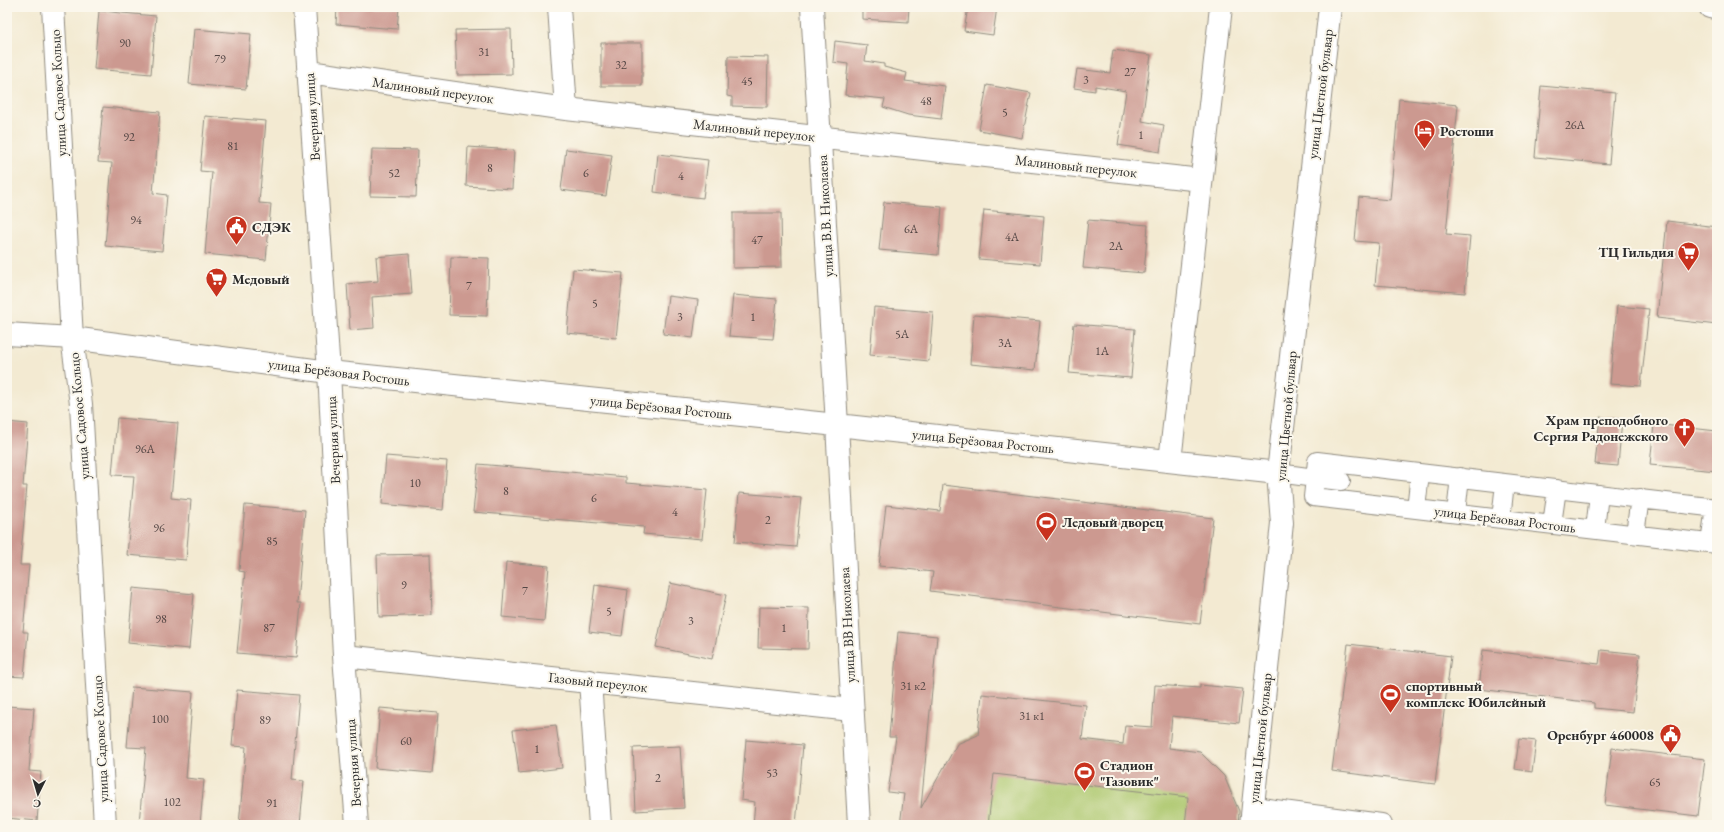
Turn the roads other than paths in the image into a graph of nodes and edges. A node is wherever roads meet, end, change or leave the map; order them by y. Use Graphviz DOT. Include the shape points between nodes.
graph roads {
  1 [pos="53,7"];
  2 [pos="304,7"];
  3 [pos="559,7"];
  4 [pos="812,7"];
  5 [pos="1221,7"];
  6 [pos="1330,7"];
  7 [pos="1710,7"];
  8 [pos="1717,8"];
  9 [pos="309,72"];
  10 [pos="566,109"];
  11 [pos="820,137"];
  12 [pos="1201,180"];
  13 [pos="7,334"];
  14 [pos="72,338"];
  15 [pos="330,372"];
  16 [pos="837,425"];
  17 [pos="1170,461"];
  18 [pos="1342,472"];
  19 [pos="1278,473"];
  20 [pos="1420,473"];
  21 [pos="1315,478"];
  22 [pos="1460,478"];
  23 [pos="1505,483"];
  24 [pos="1557,489"];
  25 [pos="1599,494"];
  26 [pos="1640,498"];
  27 [pos="1339,500"];
  28 [pos="1716,507"];
  29 [pos="1416,509"];
  30 [pos="1456,513"];
  31 [pos="1501,519"];
  32 [pos="1552,524"];
  33 [pos="1595,530"];
  34 [pos="1635,534"];
  35 [pos="1714,535"];
  36 [pos="344,656"];
  37 [pos="590,681"];
  38 [pos="852,710"];
  39 [pos="1252,816"];
  40 [pos="105,825"];
  41 [pos="357,825"];
  42 [pos="600,825"];
  43 [pos="859,825"];
  44 [pos="1381,825"];
  1 -- 14 [label="street, улица Садовое Кольцо"];
  2 -- 9 [label="street, Вечерняя улица"];
  3 -- 10 [label="street"];
  4 -- 11 [label="street, улица В.В. Николаева"];
  5 -- 12 [label="street"];
  6 -- 19 [label="street, улица Цветной бульвар"];
  7 -- 8 [label="street"];
  9 -- 10 [label="street, Малиновый переулок"];
  9 -- 15 [label="street, Вечерняя улица"];
  10 -- 11 [label="street, Малиновый переулок"];
  11 -- 12 [label="street, Малиновый переулок"];
  11 -- 16 [label="street, улица В.В. Николаева"];
  12 -- 17 [label="street"];
  13 -- 14 [label="street, улица Берёзовая Ростошь"];
  14 -- 15 [label="street, улица Берёзовая Ростошь"];
  14 -- 40 [label="street, улица Садовое Кольцо" via="81,404"];
  15 -- 16 [label="street, улица Берёзовая Ростошь"];
  15 -- 36 [label="street, Вечерняя улица"];
  16 -- 17 [label="street, улица Берёзовая Ростошь"];
  16 -- 38 [label="street, улица ВВ Николаева"];
  17 -- 19 [label="street, улица Берёзовая Ростошь"];
  18 -- 20 [label="street"];
  18 -- 21 [label="street"];
  18 -- 27 [label="street"];
  19 -- 21 [label="street, улица Берёзовая Ростошь"];
  19 -- 39 [label="street, улица Цветной бульвар" via="1282,523"];
  20 -- 22 [label="street"];
  20 -- 29 [label="street"];
  21 -- 27 [label="street, улица Берёзовая Ростошь" via="1313,497"];
  22 -- 23 [label="street"];
  22 -- 30 [label="street"];
  23 -- 24 [label="street"];
  23 -- 31 [label="street"];
  24 -- 25 [label="street"];
  24 -- 32 [label="street"];
  25 -- 26 [label="street"];
  25 -- 33 [label="street"];
  26 -- 28 [label="street"];
  26 -- 34 [label="street"];
  27 -- 29 [label="street, улица Берёзовая Ростошь"];
  28 -- 35 [label="street"];
  29 -- 30 [label="street, улица Берёзовая Ростошь"];
  30 -- 31 [label="street, улица Берёзовая Ростошь"];
  31 -- 32 [label="street, улица Берёзовая Ростошь"];
  32 -- 33 [label="street, улица Берёзовая Ростошь"];
  33 -- 34 [label="street, улица Берёзовая Ростошь"];
  34 -- 35 [label="street, улица Берёзовая Ростошь"];
  36 -- 37 [label="street, Газовый переулок"];
  36 -- 41 [label="street, Вечерняя улица"];
  37 -- 38 [label="street, Газовый переулок"];
  37 -- 42 [label="street"];
  38 -- 43 [label="street, улица ВВ Николаева"];
  39 -- 44 [label="street"];
}
